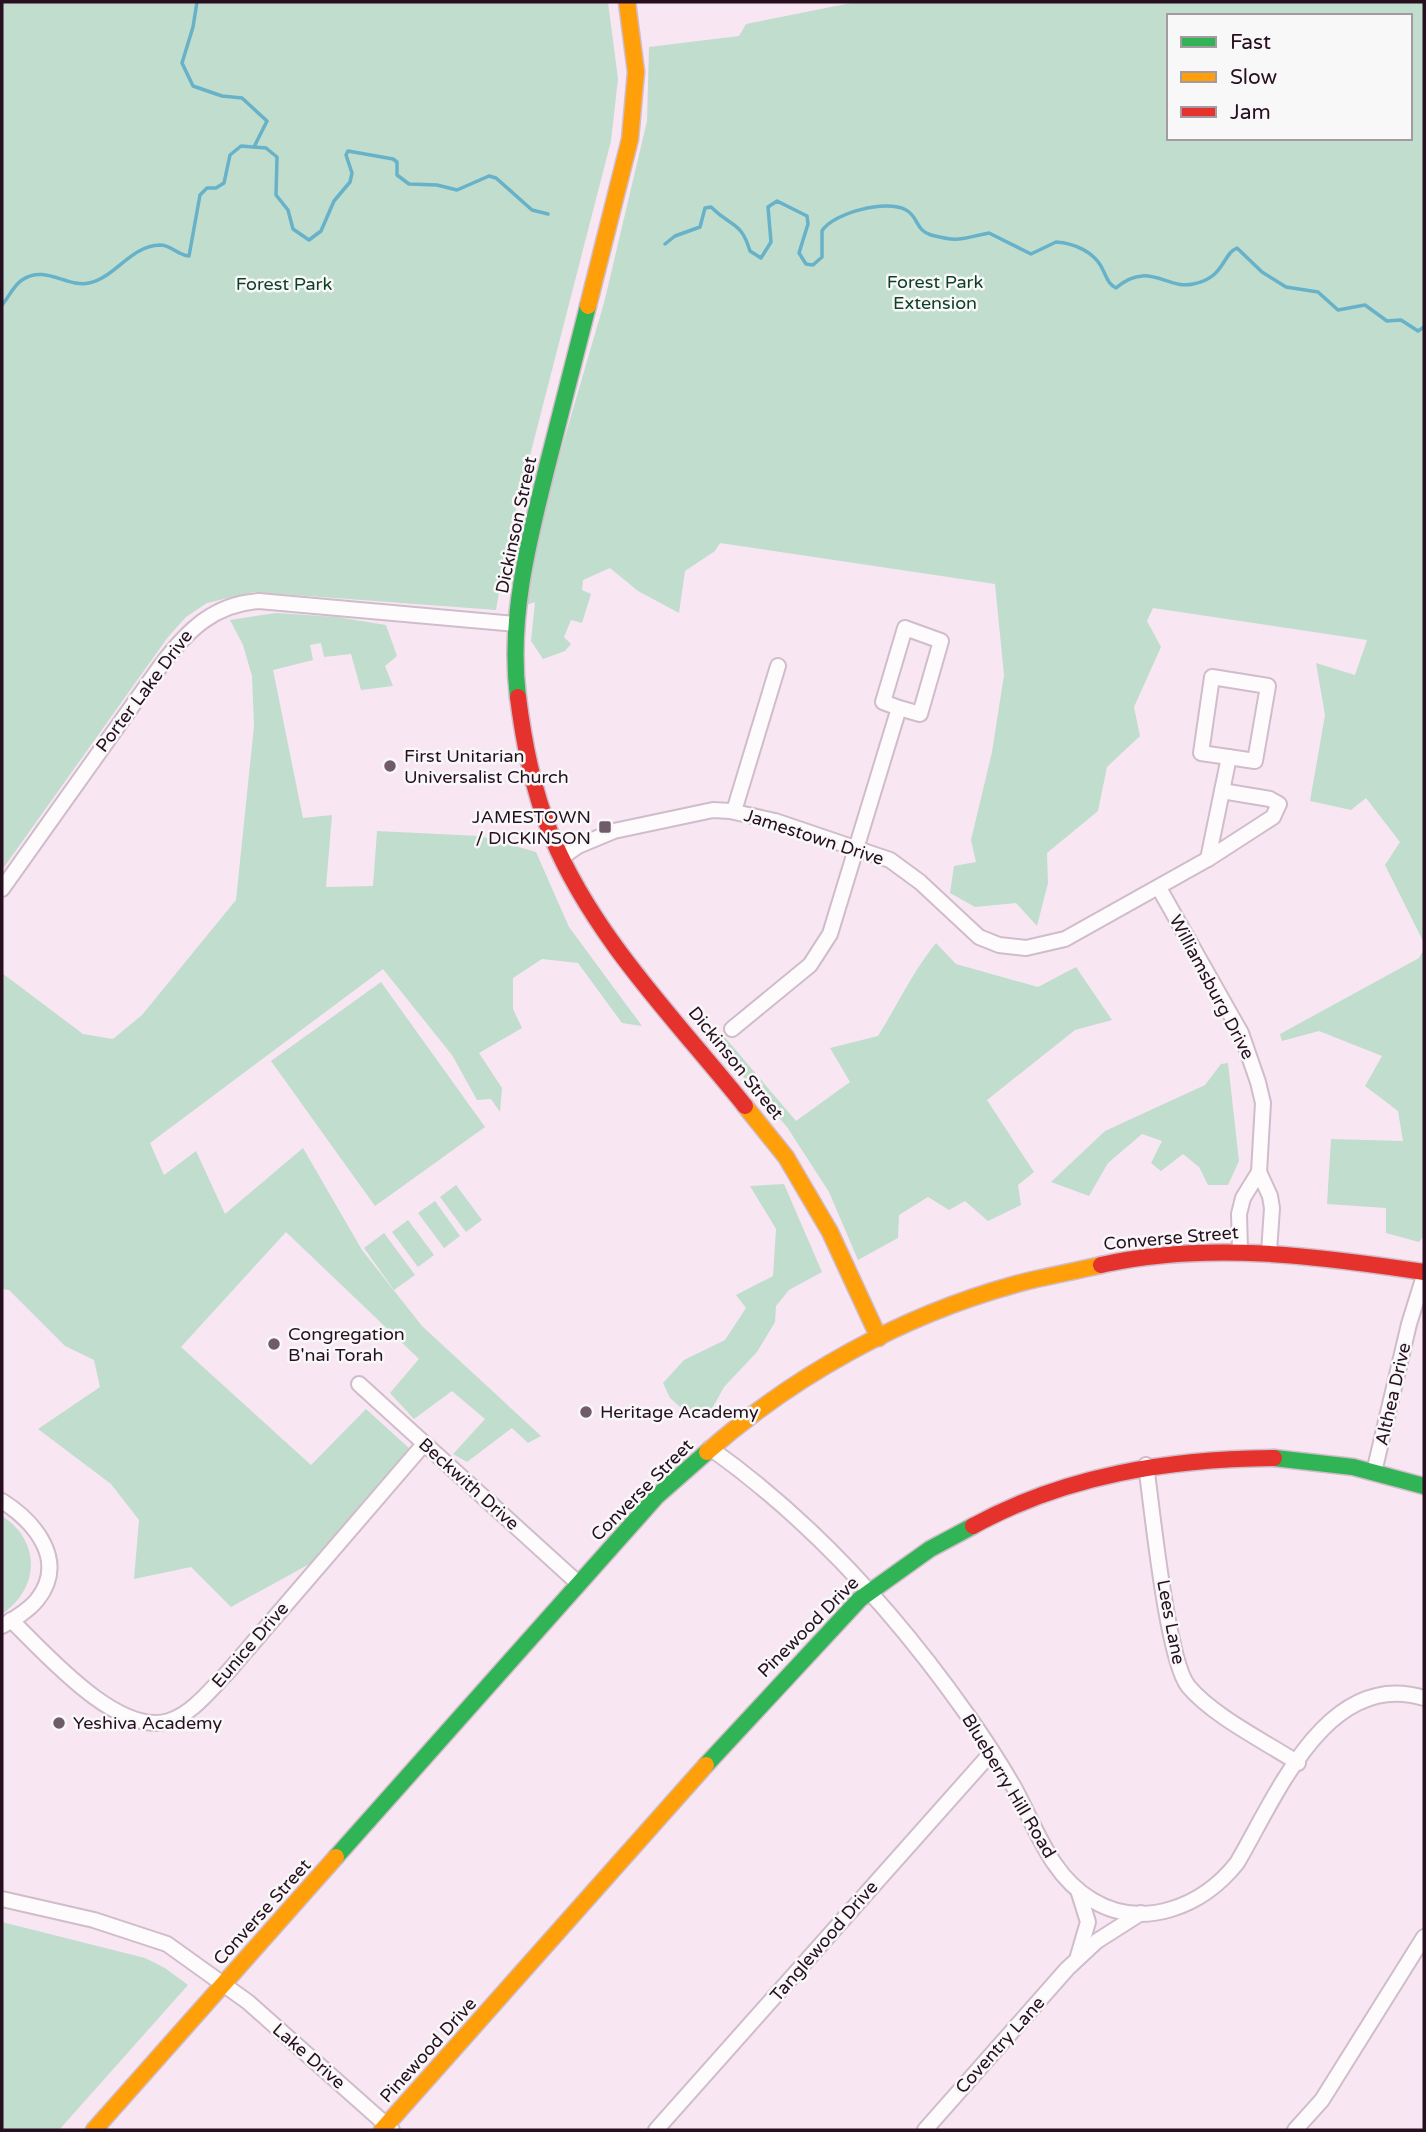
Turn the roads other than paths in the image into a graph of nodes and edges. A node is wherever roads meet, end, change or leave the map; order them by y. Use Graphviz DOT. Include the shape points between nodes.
graph roads {
  1 [pos="627,2"];
  2 [pos="516,624"];
  3 [pos="778,666"];
  4 [pos="900,708"];
  5 [pos="1229,757"];
  6 [pos="1222,791"];
  7 [pos="734,811"];
  8 [pos="855,848"];
  9 [pos="561,858"];
  10 [pos="1208,859"];
  11 [pos="1159,888"];
  12 [pos="2,889"];
  13 [pos="732,1029"];
  14 [pos="1259,1172"];
  15 [pos="1240,1251"];
  16 [pos="1269,1252"];
  17 [pos="1424,1274"];
  18 [pos="879,1338"];
  19 [pos="359,1384"];
  20 [pos="424,1444"];
  21 [pos="710,1448"];
  22 [pos="1146,1465"];
  23 [pos="1374,1472"];
  24 [pos="1424,1486"];
  25 [pos="2,1501"];
  26 [pos="579,1584"];
  27 [pos="869,1592"];
  28 [pos="6,1623"];
  29 [pos="1424,1698"];
  30 [pos="992,1752"];
  31 [pos="1298,1763"];
  32 [pos="1077,1889"];
  33 [pos="2,1899"];
  34 [pos="1141,1913"];
  35 [pos="1424,1937"];
  36 [pos="1076,1961"];
  37 [pos="223,1985"];
  38 [pos="387,2129"];
  39 [pos="94,2130"];
  40 [pos="656,2130"];
  41 [pos="925,2130"];
  42 [pos="1295,2130"];
  1 -- 2 [label="main road, Dickinson Street" via="636,72 630,139 531,530"];
  2 -- 9 [label="main road, Dickinson Street" via="514,670 525,751 539,808"];
  2 -- 12 [label="street, Porter Lake Drive" via="259,601 210,614 188,631 162,664"];
  3 -- 7 [label="street"];
  4 -- 4 [label="street" via="883,702 905,628 942,641 920,714"];
  4 -- 8 [label="street"];
  5 -- 5 [label="street" via="1201,753 1212,677 1268,686 1255,761"];
  5 -- 6 [label="street"];
  6 -- 10 [label="street"];
  6 -- 10 [label="street, Jamestown Drive" via="1279,804 1273,817"];
  7 -- 8 [label="street, Jamestown Drive"];
  7 -- 9 [label="street, Jamestown Drive" via="713,810 614,831"];
  8 -- 11 [label="street, Jamestown Drive" via="898,865 967,929 1013,948 1065,939"];
  8 -- 13 [label="street" via="830,934 819,954"];
  9 -- 18 [label="main road, Dickinson Street" via="605,932 793,1167 830,1232"];
  10 -- 11 [label="street, Jamestown Drive"];
  11 -- 14 [label="street, Williamsburg Drive" via="1250,1053 1263,1103"];
  14 -- 15 [label="street, Williamsburg Drive" via="1239,1214"];
  14 -- 16 [label="street, Williamsburg Drive" via="1272,1208"];
  15 -- 16 [label="main road, Converse Street"];
  15 -- 18 [label="main road, Converse Street" via="1129,1258 1051,1273 964,1299"];
  16 -- 17 [label="main road, Converse Street" via="1328,1255"];
  17 -- 23 [label="street, Althea Drive"];
  18 -- 21 [label="main road, Converse Street" via="798,1385"];
  19 -- 20 [label="street, Beckwith Drive"];
  20 -- 26 [label="street, Beckwith Drive"];
  20 -- 28 [label="street, Eunice Drive" via="227,1673 171,1721 135,1720 111,1709"];
  21 -- 26 [label="main road, Converse Street" via="657,1496"];
  21 -- 27 [label="street, Blueberry Hill Road" via="784,1508"];
  22 -- 23 [label="main road, Pinewood Drive" via="1192,1458 1253,1458"];
  22 -- 27 [label="main road, Pinewood Drive" via="1081,1481 995,1513 944,1540"];
  22 -- 31 [label="street, Lees Lane" via="1173,1645 1182,1677 1212,1707"];
  23 -- 24 [label="main road, Pinewood Drive"];
  25 -- 28 [label="street" via="36,1528 47,1559 40,1596"];
  26 -- 37 [label="main road, Converse Street"];
  27 -- 30 [label="street, Blueberry Hill Road" via="940,1678"];
  27 -- 38 [label="main road, Pinewood Drive" via="750,1714"];
  29 -- 31 [label="street, Blueberry Hill Road" via="1395,1692 1350,1705 1324,1726"];
  30 -- 32 [label="street, Blueberry Hill Road" via="1050,1858"];
  30 -- 40 [label="street, Tanglewood Drive"];
  31 -- 34 [label="street, Blueberry Hill Road" via="1225,1878 1185,1905"];
  32 -- 34 [label="street, Blueberry Hill Road" via="1100,1904"];
  32 -- 36 [label="street, Coventry Lane" via="1088,1922"];
  33 -- 37 [label="street" via="147,1936 176,1950"];
  34 -- 36 [label="street, Coventry Lane" via="1097,1941"];
  35 -- 42 [label="street" via="1322,2101"];
  36 -- 41 [label="street, Coventry Lane"];
  37 -- 38 [label="street, Lake Drive" via="248,2002"];
  37 -- 39 [label="main road, Converse Street"];
}
